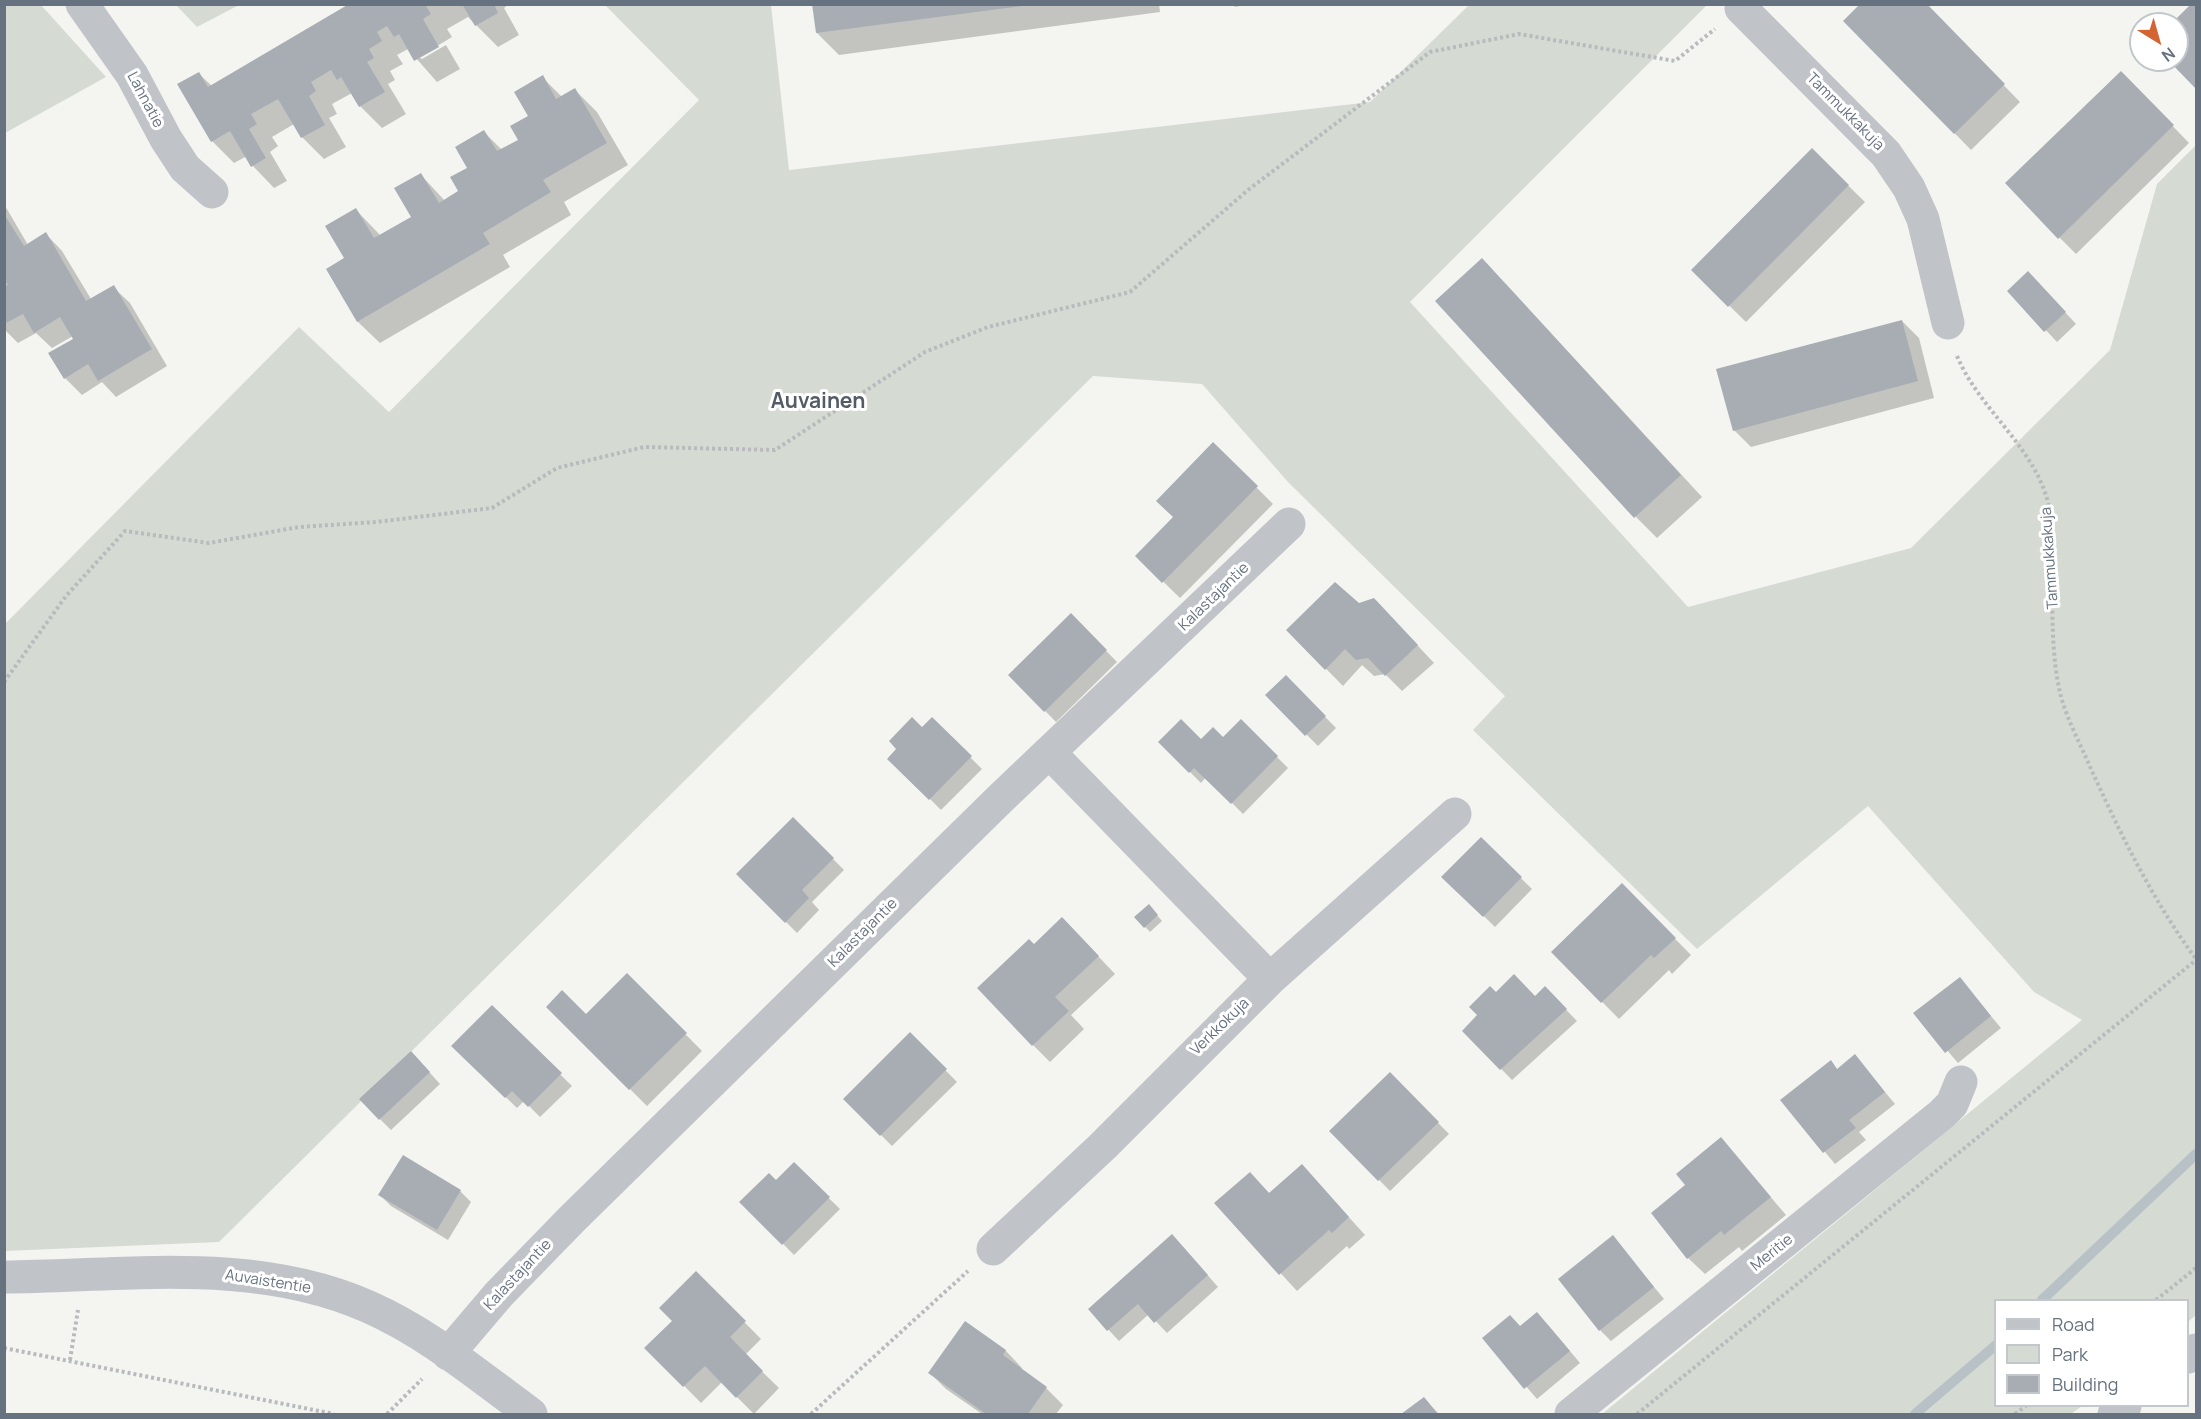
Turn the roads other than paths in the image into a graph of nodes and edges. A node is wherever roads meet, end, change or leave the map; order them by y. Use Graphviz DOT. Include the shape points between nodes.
graph roads {
  1 [pos="82,4"];
  2 [pos="1743,6"];
  3 [pos="212,192"];
  4 [pos="1948,323"];
  5 [pos="1289,524"];
  6 [pos="1050,753"];
  7 [pos="1455,814"];
  8 [pos="1270,979"];
  9 [pos="1961,1082"];
  10 [pos="993,1249"];
  11 [pos="4,1277"];
  12 [pos="448,1353"];
  13 [pos="531,1414"];
  14 [pos="1571,1414"];
  1 -- 3 [label="street, Lahnatie" via="132,75 185,168"];
  2 -- 4 [label="street, Tammukkakuja" via="1886,154 1910,188 1923,219"];
  5 -- 6 [label="street, Kalastajantie"];
  6 -- 8 [label="street"];
  6 -- 12 [label="street, Kalastajantie" via="572,1219 499,1293"];
  7 -- 8 [label="street, Verkkokuja"];
  8 -- 10 [label="street, Verkkokuja" via="1103,1146"];
  9 -- 14 [label="street, Meritie" via="1952,1104 1942,1114"];
  11 -- 12 [label="street, Auvaistentie" via="191,1273 286,1281 368,1306"];
  12 -- 13 [label="street, Auvaistentie"];
}
